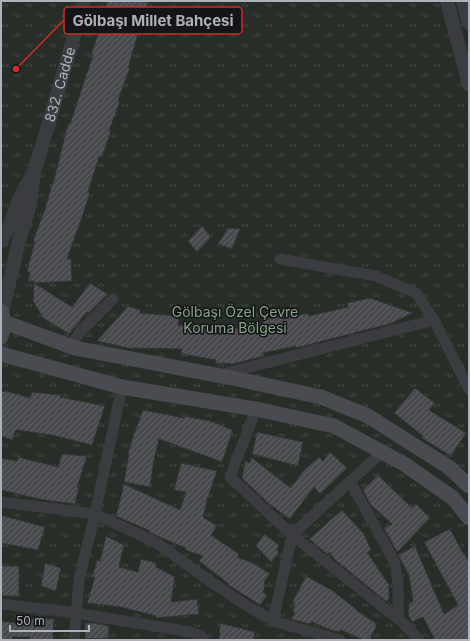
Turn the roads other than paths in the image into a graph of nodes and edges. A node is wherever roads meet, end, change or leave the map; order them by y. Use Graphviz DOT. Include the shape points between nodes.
graph roads {
  1 [pos="84,1"];
  2 [pos="447,1"];
  3 [pos="463,1"];
  4 [pos="469,23"];
  5 [pos="469,85"];
  6 [pos="35,169"];
  7 [pos="1,241"];
  8 [pos="280,259"];
  9 [pos="113,299"];
  10 [pos="434,320"];
  11 [pos="2,321"];
  12 [pos="71,346"];
  13 [pos="1,354"];
  14 [pos="216,375"];
  15 [pos="122,386"];
  16 [pos="469,389"];
  17 [pos="256,409"];
  18 [pos="382,452"];
  19 [pos="350,481"];
  20 [pos="469,486"];
  21 [pos="1,502"];
  22 [pos="95,514"];
  23 [pos="469,518"];
  24 [pos="292,535"];
  25 [pos="1,604"];
  26 [pos="76,613"];
  27 [pos="399,620"];
  28 [pos="273,621"];
  29 [pos="74,640"];
  30 [pos="204,640"];
  31 [pos="340,640"];
  32 [pos="419,640"];
  1 -- 6 [label="street, 832. Cadde"];
  2 -- 5 [label="street"];
  3 -- 4 [label="street"];
  6 -- 7 [label="street, 832. Cadde"];
  6 -- 11 [label="street, 832. Cadde" via="30,205 20,237"];
  8 -- 10 [label="street" via="376,276 416,292"];
  9 -- 12 [label="street" via="80,332"];
  10 -- 14 [label="street"];
  10 -- 16 [label="street"];
  11 -- 12 [label="main road"];
  12 -- 14 [label="main road"];
  13 -- 15 [label="main road"];
  14 -- 20 [label="main road" via="321,397 368,416 450,468"];
  15 -- 17 [label="main road"];
  15 -- 22 [label="street"];
  17 -- 18 [label="main road" via="334,426"];
  17 -- 24 [label="street" via="230,477"];
  18 -- 19 [label="street"];
  18 -- 23 [label="main road" via="453,498"];
  19 -- 24 [label="street"];
  19 -- 27 [label="street" via="395,564"];
  21 -- 22 [label="street"];
  22 -- 26 [label="street" via="79,579"];
  22 -- 28 [label="street" via="156,543"];
  24 -- 27 [label="street"];
  24 -- 28 [label="street"];
  25 -- 26 [label="street"];
  26 -- 29 [label="street"];
  26 -- 30 [label="street" via="191,632"];
  27 -- 32 [label="street"];
  28 -- 31 [label="street"];
}
